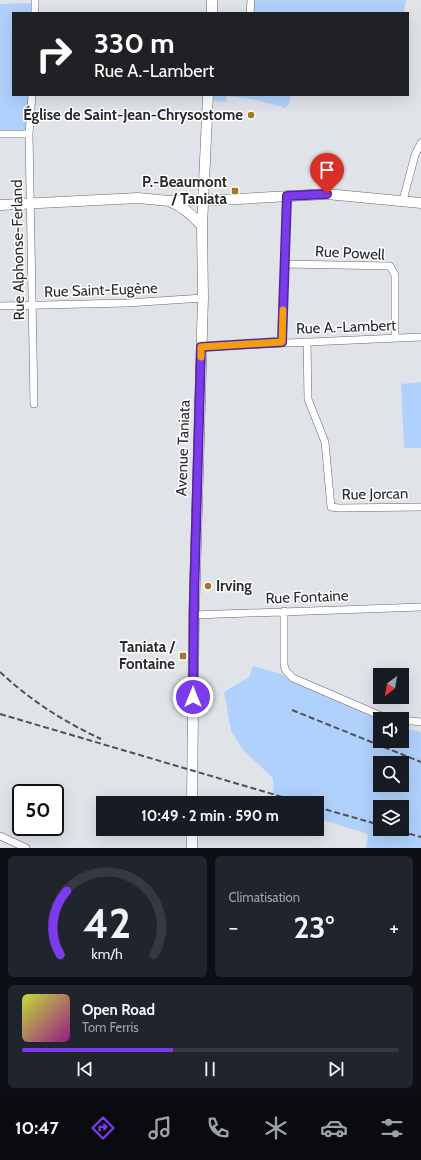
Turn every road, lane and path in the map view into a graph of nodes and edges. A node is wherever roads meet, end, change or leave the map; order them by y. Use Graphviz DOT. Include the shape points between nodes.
graph roads {
  1 [pos="35,0"];
  2 [pos="212,0"];
  3 [pos="251,0"];
  4 [pos="34,12"];
  5 [pos="212,12"];
  6 [pos="250,12"];
  7 [pos="32,96"];
  8 [pos="208,96"];
  9 [pos="0,134"];
  10 [pos="29,134"];
  11 [pos="421,143"];
  12 [pos="287,196"];
  13 [pos="203,200"];
  14 [pos="403,200"];
  15 [pos="169,201"];
  16 [pos="419,203"];
  17 [pos="30,204"];
  18 [pos="0,205"];
  19 [pos="202,226"];
  20 [pos="285,264"];
  21 [pos="203,298"];
  22 [pos="0,306"];
  23 [pos="32,306"];
  24 [pos="395,338"];
  25 [pos="421,338"];
  26 [pos="282,342"];
  27 [pos="307,342"];
  28 [pos="201,347"];
  29 [pos="34,404"];
  30 [pos="421,507"];
  31 [pos="421,607"];
  32 [pos="284,611"];
  33 [pos="194,615"];
  34 [pos="373,712"];
  35 [pos="409,721"];
  36 [pos="421,722"];
  37 [pos="192,796"];
  38 [pos="0,836"];
  39 [pos="192,836"];
  40 [pos="26,848"];
  41 [pos="192,848"];
  1 -- 4 [label="street"];
  2 -- 5 [label="main road"];
  3 -- 6 [label="street"];
  7 -- 10 [label="street, Rue Alphonse-Ferland"];
  8 -- 13 [label="main road, Avenue Taniata"];
  9 -- 10 [label="street"];
  10 -- 17 [label="street, Rue Alphonse-Ferland"];
  11 -- 14 [label="street" via="415,155"];
  12 -- 13 [label="main road"];
  12 -- 14 [label="main road" via="327,194"];
  12 -- 20 [label="street"];
  13 -- 15 [label="main road"];
  13 -- 19 [label="main road, Avenue Taniata"];
  14 -- 16 [label="main road"];
  15 -- 17 [label="main road" via="138,198"];
  15 -- 19 [label="main road" via="191,214"];
  17 -- 18 [label="main road"];
  17 -- 23 [label="street, Rue Alphonse-Ferland"];
  19 -- 21 [label="main road, Avenue Taniata"];
  20 -- 24 [label="street, Rue Powell" via="390,266 395,275"];
  20 -- 26 [label="street"];
  21 -- 23 [label="street, Rue Saint-Eugène"];
  21 -- 28 [label="main road, Avenue Taniata"];
  22 -- 23 [label="street, Rue Saint-Eugène"];
  23 -- 29 [label="street, Rue Alphonse-Ferland"];
  24 -- 25 [label="street, Rue A.-Lambert"];
  24 -- 27 [label="street, Rue A.-Lambert"];
  26 -- 27 [label="street, Rue A.-Lambert"];
  26 -- 28 [label="street, Rue A.-Lambert"];
  27 -- 30 [label="street, Rue Jorcan" via="308,399 326,442 331,507"];
  28 -- 33 [label="main road, Avenue Taniata"];
  31 -- 32 [label="street, Rue Fontaine"];
  32 -- 33 [label="street, Rue Fontaine"];
  32 -- 34 [label="street" via="286,671 293,678"];
  33 -- 37 [label="main road, Avenue Taniata"];
  35 -- 36 [label="street"];
  38 -- 40 [label="street"];
  39 -- 41 [label="main road"];
}
